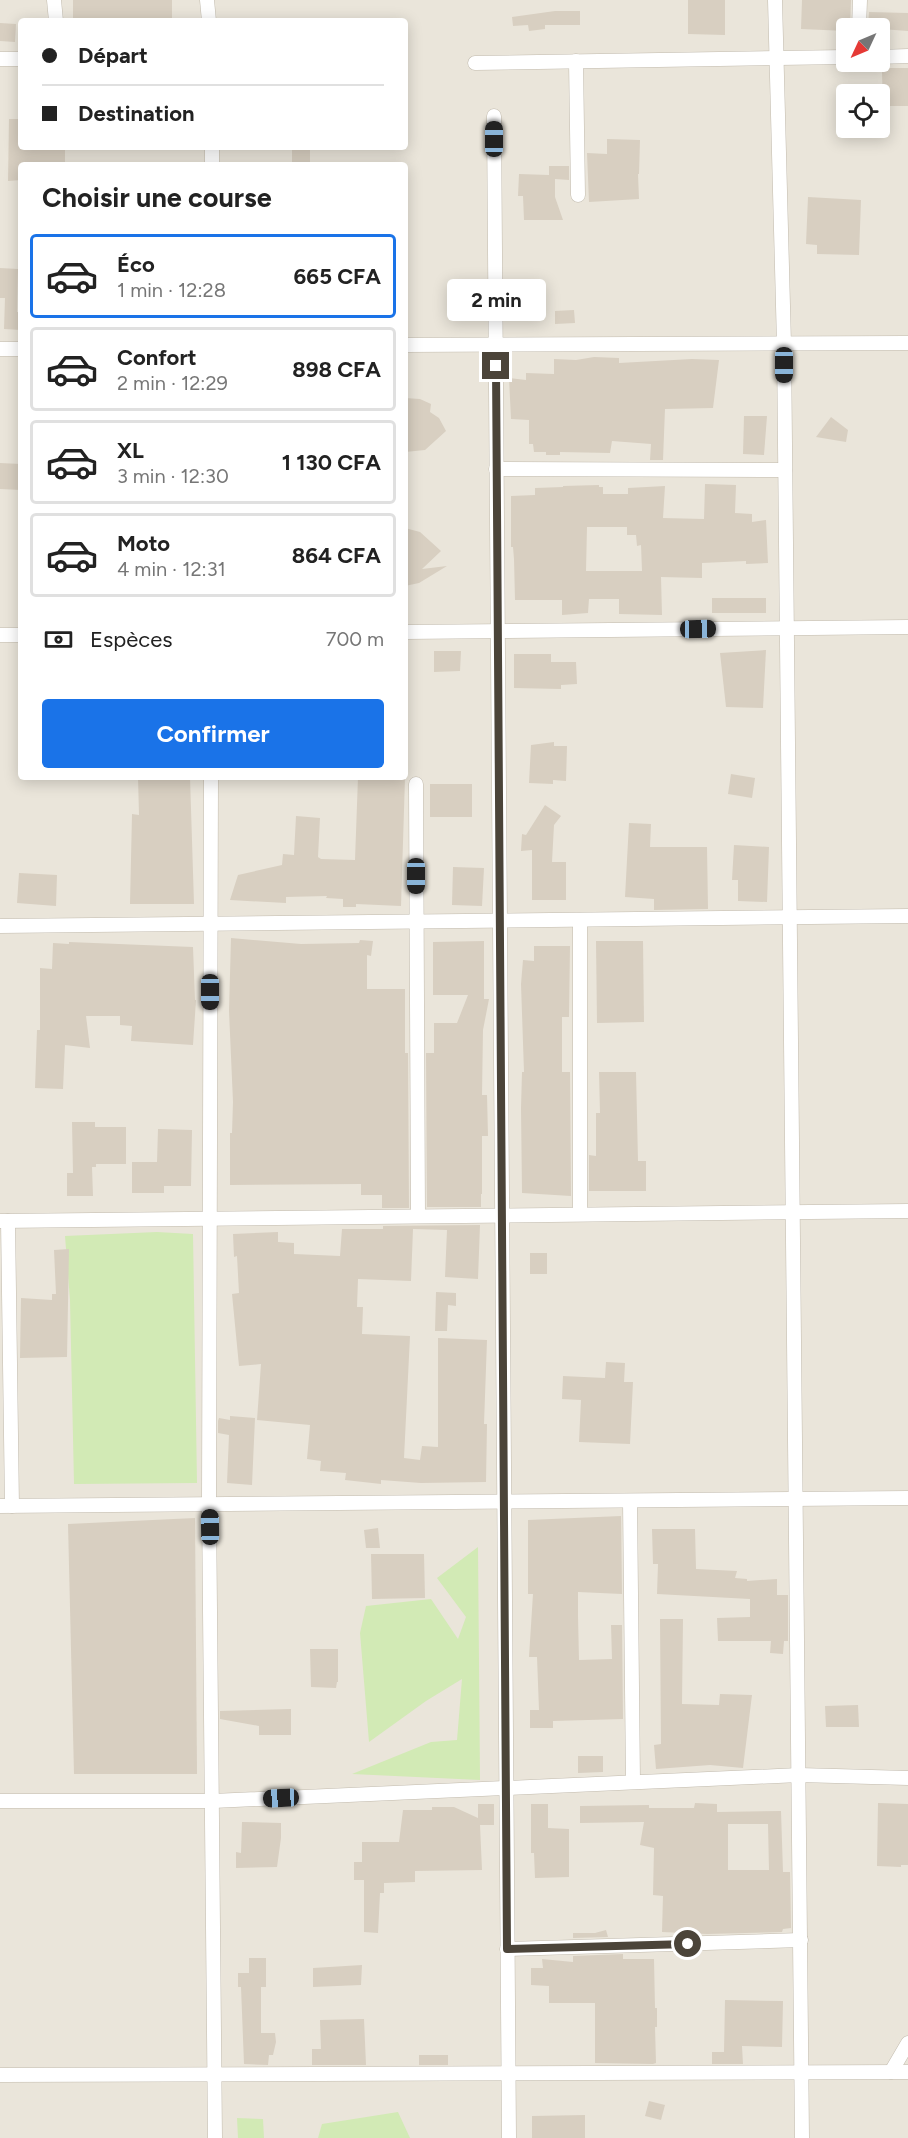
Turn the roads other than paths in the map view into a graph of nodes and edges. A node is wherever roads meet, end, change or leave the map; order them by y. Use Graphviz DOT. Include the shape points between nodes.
graph roads {
  1 [pos="54,0"];
  2 [pos="207,0"];
  3 [pos="775,0"];
  4 [pos="860,0"];
  5 [pos="56,18"];
  6 [pos="209,18"];
  7 [pos="860,18"];
  8 [pos="908,56"];
  9 [pos="836,57"];
  10 [pos="890,57"];
  11 [pos="777,58"];
  12 [pos="0,59"];
  13 [pos="18,59"];
  14 [pos="576,61"];
  15 [pos="475,63"];
  16 [pos="494,116"];
  17 [pos="578,195"];
  18 [pos="908,343"];
  19 [pos="784,344"];
  20 [pos="408,345"];
  21 [pos="495,345"];
  22 [pos="0,349"];
  23 [pos="18,349"];
  24 [pos="496,469"];
  25 [pos="785,470"];
  26 [pos="908,627"];
  27 [pos="787,628"];
  28 [pos="498,631"];
  29 [pos="408,632"];
  30 [pos="0,635"];
  31 [pos="18,635"];
  32 [pos="211,780"];
  33 [pos="416,784"];
  34 [pos="908,916"];
  35 [pos="790,917"];
  36 [pos="580,920"];
  37 [pos="500,921"];
  38 [pos="416,922"];
  39 [pos="211,924"];
  40 [pos="0,926"];
  41 [pos="908,1210"];
  42 [pos="793,1212"];
  43 [pos="580,1214"];
  44 [pos="502,1215"];
  45 [pos="418,1216"];
  46 [pos="210,1219"];
  47 [pos="4,1221"];
  48 [pos="908,1498"];
  49 [pos="796,1499"];
  50 [pos="630,1501"];
  51 [pos="504,1502"];
  52 [pos="209,1504"];
  53 [pos="6,1506"];
  54 [pos="799,1775"];
  55 [pos="908,1778"];
  56 [pos="633,1782"];
  57 [pos="506,1787"];
  58 [pos="0,1801"];
  59 [pos="213,1801"];
  60 [pos="801,1941"];
  61 [pos="507,1949"];
  62 [pos="908,2043"];
  63 [pos="803,2072"];
  64 [pos="891,2072"];
  65 [pos="908,2072"];
  66 [pos="508,2073"];
  67 [pos="215,2074"];
  68 [pos="0,2075"];
  69 [pos="214,2138"];
  70 [pos="509,2138"];
  71 [pos="802,2138"];
  1 -- 5 [label="street"];
  2 -- 6 [label="street"];
  3 -- 11 [label="street"];
  4 -- 7 [label="street"];
  8 -- 10 [label="street"];
  9 -- 11 [label="street"];
  11 -- 14 [label="street"];
  11 -- 19 [label="street"];
  12 -- 13 [label="street"];
  14 -- 15 [label="street"];
  14 -- 17 [label="street"];
  16 -- 21 [label="street"];
  18 -- 19 [label="street"];
  19 -- 21 [label="street"];
  19 -- 25 [label="street"];
  20 -- 21 [label="street"];
  21 -- 24 [label="street"];
  22 -- 23 [label="street"];
  24 -- 25 [label="street"];
  24 -- 28 [label="street"];
  25 -- 27 [label="street"];
  26 -- 27 [label="street"];
  27 -- 28 [label="street"];
  27 -- 35 [label="street"];
  28 -- 29 [label="street"];
  28 -- 37 [label="street"];
  30 -- 31 [label="street"];
  32 -- 39 [label="street"];
  33 -- 38 [label="street"];
  34 -- 35 [label="street"];
  35 -- 36 [label="street"];
  35 -- 42 [label="street"];
  36 -- 37 [label="street"];
  36 -- 43 [label="street"];
  37 -- 38 [label="street"];
  37 -- 44 [label="street"];
  38 -- 39 [label="street"];
  38 -- 45 [label="street"];
  39 -- 40 [label="street"];
  39 -- 46 [label="street"];
  41 -- 42 [label="street"];
  42 -- 43 [label="street"];
  42 -- 49 [label="street"];
  43 -- 44 [label="street"];
  44 -- 45 [label="street"];
  44 -- 51 [label="street"];
  45 -- 46 [label="street"];
  46 -- 47 [label="street"];
  46 -- 52 [label="street"];
  47 -- 53 [label="street"];
  48 -- 49 [label="street"];
  49 -- 50 [label="street"];
  49 -- 54 [label="street"];
  50 -- 51 [label="street"];
  50 -- 56 [label="street"];
  51 -- 52 [label="street"];
  51 -- 57 [label="street"];
  52 -- 53 [label="street"];
  52 -- 59 [label="street"];
  54 -- 55 [label="street"];
  54 -- 56 [label="street"];
  54 -- 60 [label="street"];
  56 -- 57 [label="street"];
  57 -- 59 [label="street"];
  57 -- 61 [label="street"];
  58 -- 59 [label="street"];
  59 -- 67 [label="street"];
  60 -- 61 [label="street"];
  60 -- 63 [label="street"];
  61 -- 66 [label="street"];
  62 -- 64 [label="street"];
  63 -- 64 [label="street"];
  63 -- 66 [label="street"];
  63 -- 71 [label="street"];
  64 -- 65 [label="street"];
  66 -- 67 [label="street"];
  66 -- 70 [label="street"];
  67 -- 68 [label="street"];
  67 -- 69 [label="street"];
}
